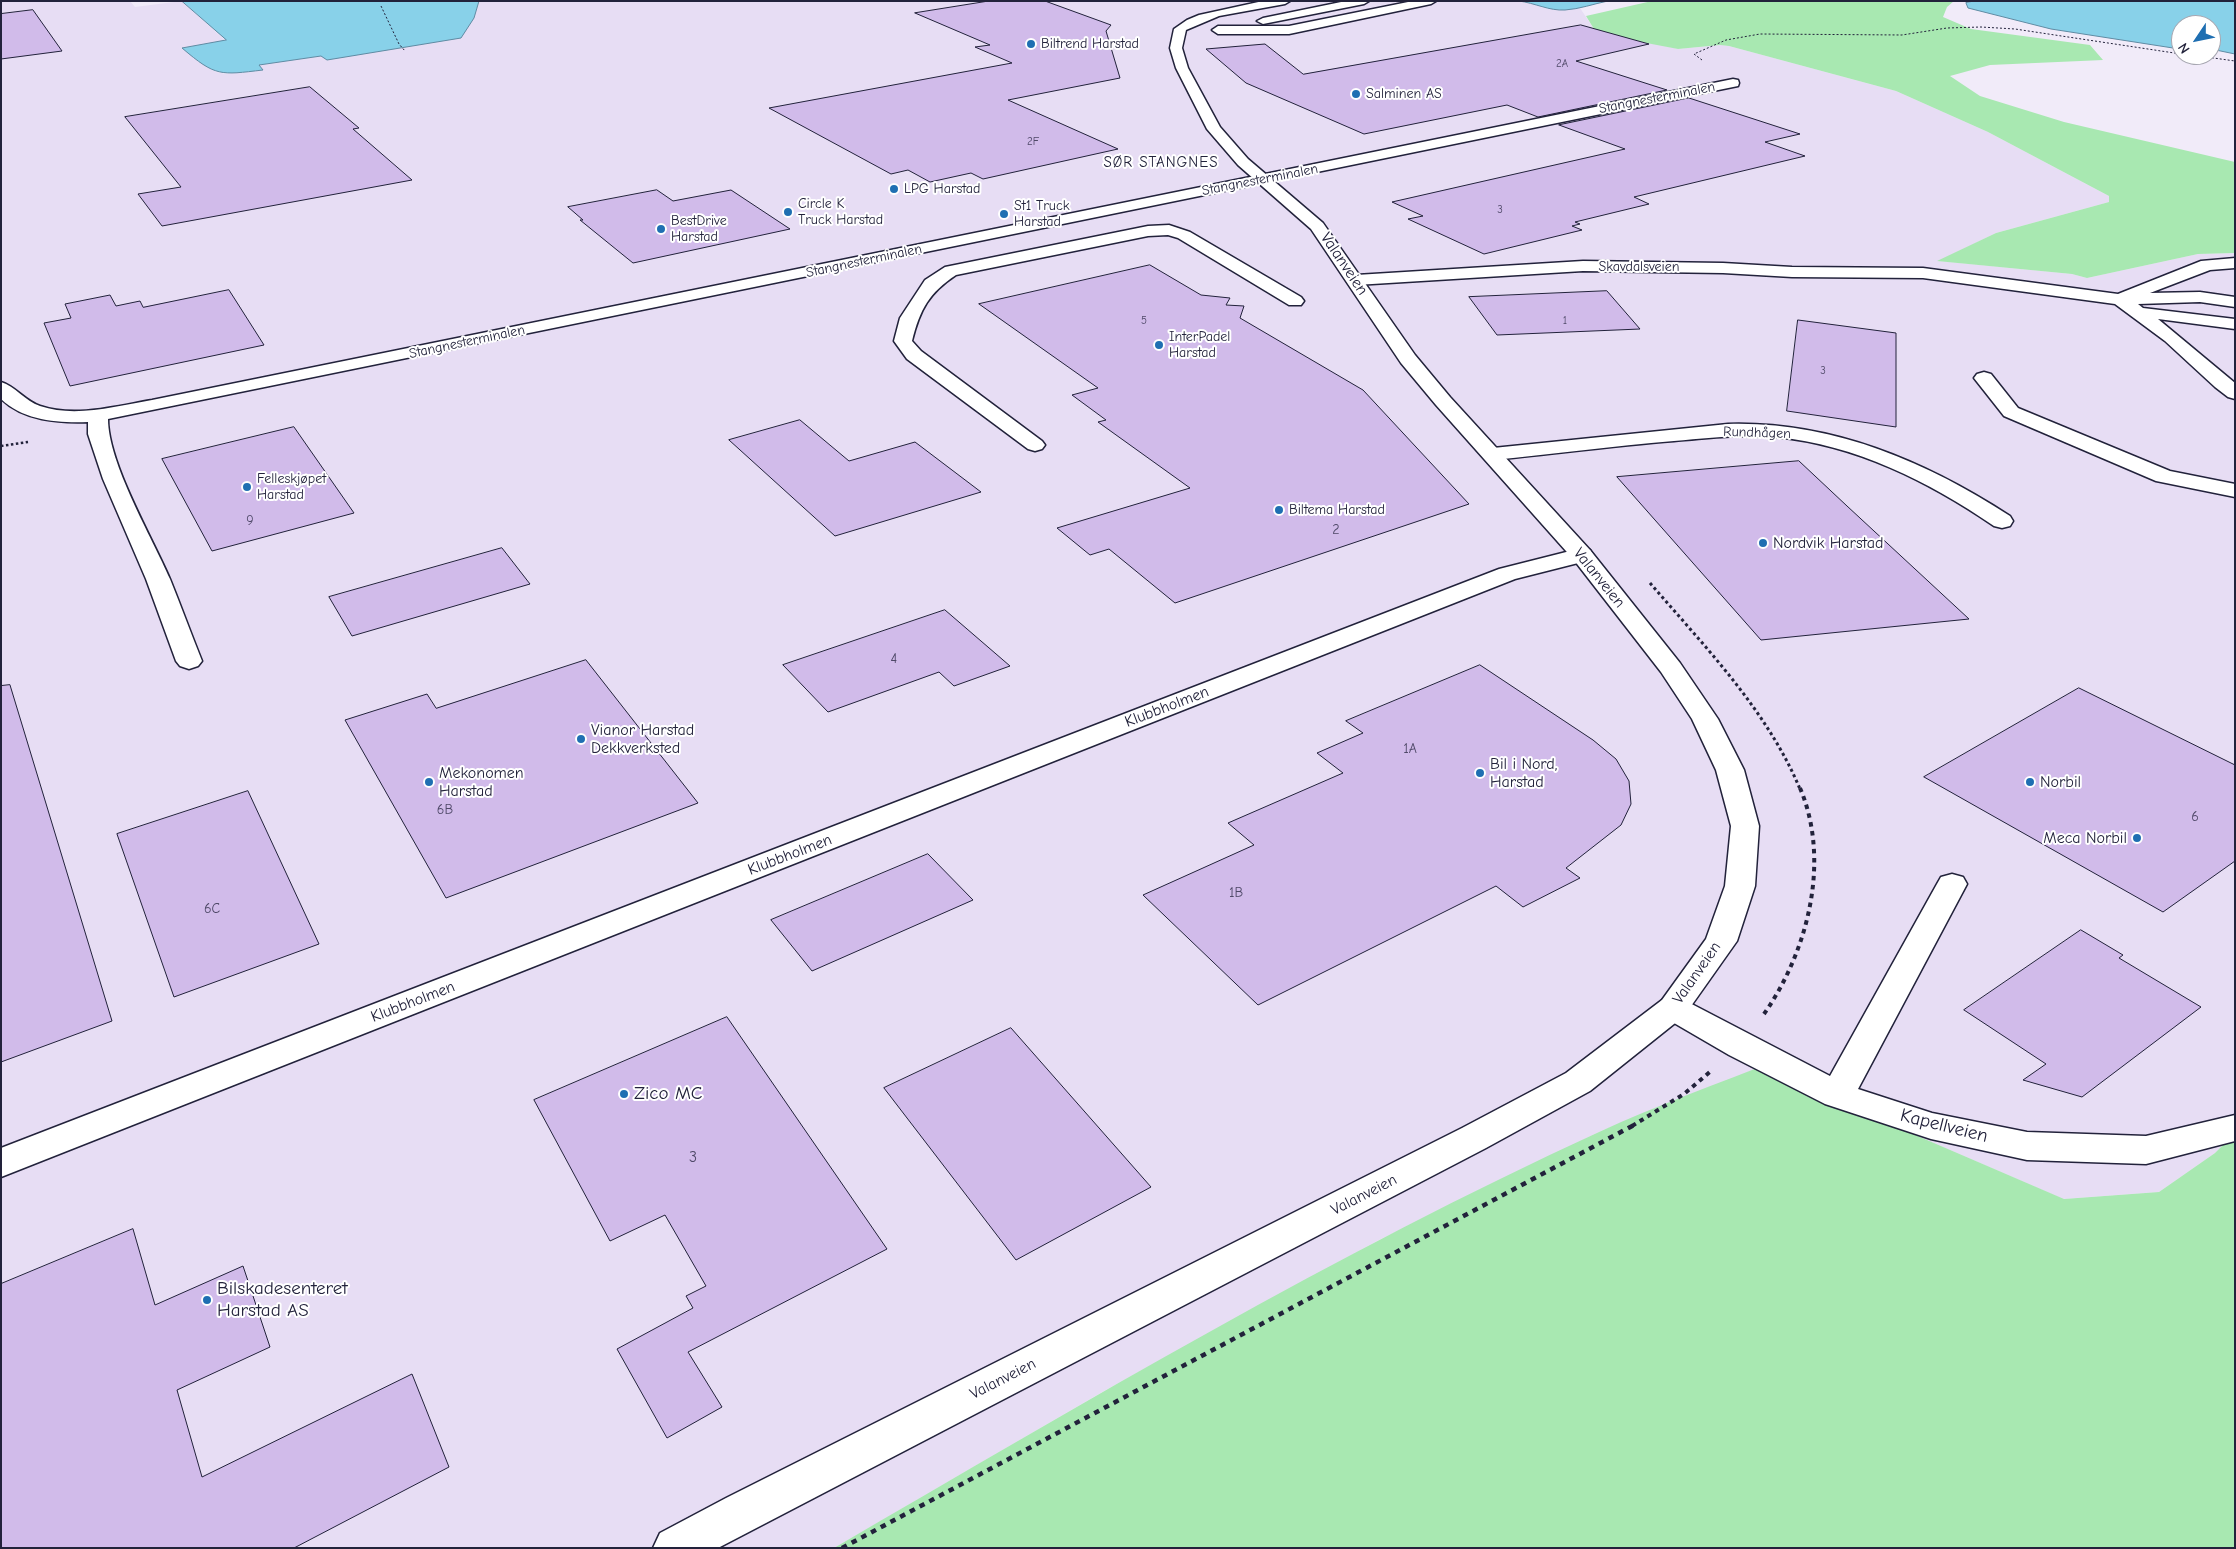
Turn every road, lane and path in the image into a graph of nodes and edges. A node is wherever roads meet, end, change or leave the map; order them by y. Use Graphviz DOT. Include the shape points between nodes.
graph roads {
  1 [pos="1285,1"];
  2 [pos="1364,1"];
  3 [pos="1431,1"];
  4 [pos="381,6"];
  5 [pos="1201,32"];
  6 [pos="405,51"];
  7 [pos="2171,52"];
  8 [pos="2221,59"];
  9 [pos="2235,61"];
  10 [pos="1732,83"];
  11 [pos="1264,180"];
  12 [pos="946,244"];
  13 [pos="2235,263"];
  14 [pos="972,267"];
  15 [pos="1356,280"];
  16 [pos="1296,301"];
  17 [pos="2235,302"];
  18 [pos="2127,304"];
  19 [pos="2235,324"];
  20 [pos="1984,378"];
  21 [pos="1,388"];
  22 [pos="2235,393"];
  23 [pos="98,416"];
  24 [pos="1035,445"];
  25 [pos="1493,454"];
  26 [pos="2235,491"];
  27 [pos="2002,521"];
  28 [pos="1582,556"];
  29 [pos="1646,578"];
  30 [pos="189,661"];
  31 [pos="1952,884"];
  32 [pos="1673,1008"];
  33 [pos="1741,1046"];
  34 [pos="1837,1095"];
  35 [pos="2235,1128"];
  36 [pos="1,1163"];
  37 [pos="675,1548"];
  38 [pos="842,1548"];
  1 -- 5 [label="street" via="1204,18 1180,29"];
  2 -- 5 [label="street"];
  3 -- 5 [label="street" via="1289,30"];
  4 -- 6 [label="path"];
  5 -- 11 [label="street, Valanveien" via="1177,38 1176,48 1182,68 1214,129"];
  7 -- 10 [label="path" via="2015,29 1981,27 1902,35 1760,34 1726,40 1694,54"];
  8 -- 9 [label="path"];
  10 -- 11 [label="street, Stangnesterminalen"];
  11 -- 12 [label="street, Stangnesterminalen"];
  11 -- 15 [label="street, Valanveien" via="1317,226"];
  12 -- 14 [label="street"];
  12 -- 23 [label="street, Stangnesterminalen"];
  13 -- 18 [label="street" via="2206,265"];
  14 -- 16 [label="street" via="1148,231 1169,230 1184,235"];
  14 -- 24 [label="street" via="951,272 931,284 909,318 903,341 914,354"];
  15 -- 18 [label="street, Skavdalsveien" via="1583,266 1923,273"];
  15 -- 25 [label="street, Valanveien" via="1408,359 1443,402"];
  17 -- 18 [label="street" via="2200,297"];
  18 -- 19 [label="street"];
  18 -- 22 [label="street" via="2171,337"];
  20 -- 26 [label="street" via="2011,412 2164,476"];
  21 -- 23 [label="street, Stangnesterminalen" via="10,399 30,410 55,415"];
  23 -- 30 [label="street" via="98,434 114,479 158,579"];
  25 -- 27 [label="street, Rundhågen" via="1725,430 1775,431 1837,442 1885,458 1966,496"];
  25 -- 28 [label="street, Valanveien"];
  28 -- 32 [label="street, Valanveien" via="1671,668 1704,719 1730,770 1745,826 1740,886 1721,941"];
  28 -- 36 [label="street, Klubbholmen" via="1507,574"];
  29 -- 33 [label="path" via="1752,707 1786,756 1808,808 1814,850 1811,902 1798,952 1773,1002"];
  31 -- 34 [label="street"];
  32 -- 33 [label="street, Kapellveien"];
  32 -- 37 [label="street, Valanveien" via="1578,1082"];
  33 -- 34 [label="street, Kapellveien"];
  33 -- 38 [label="path" via="1684,1094 1628,1129"];
  34 -- 35 [label="street, Kapellveien" via="1931,1126 2027,1146 2146,1150"];
}
